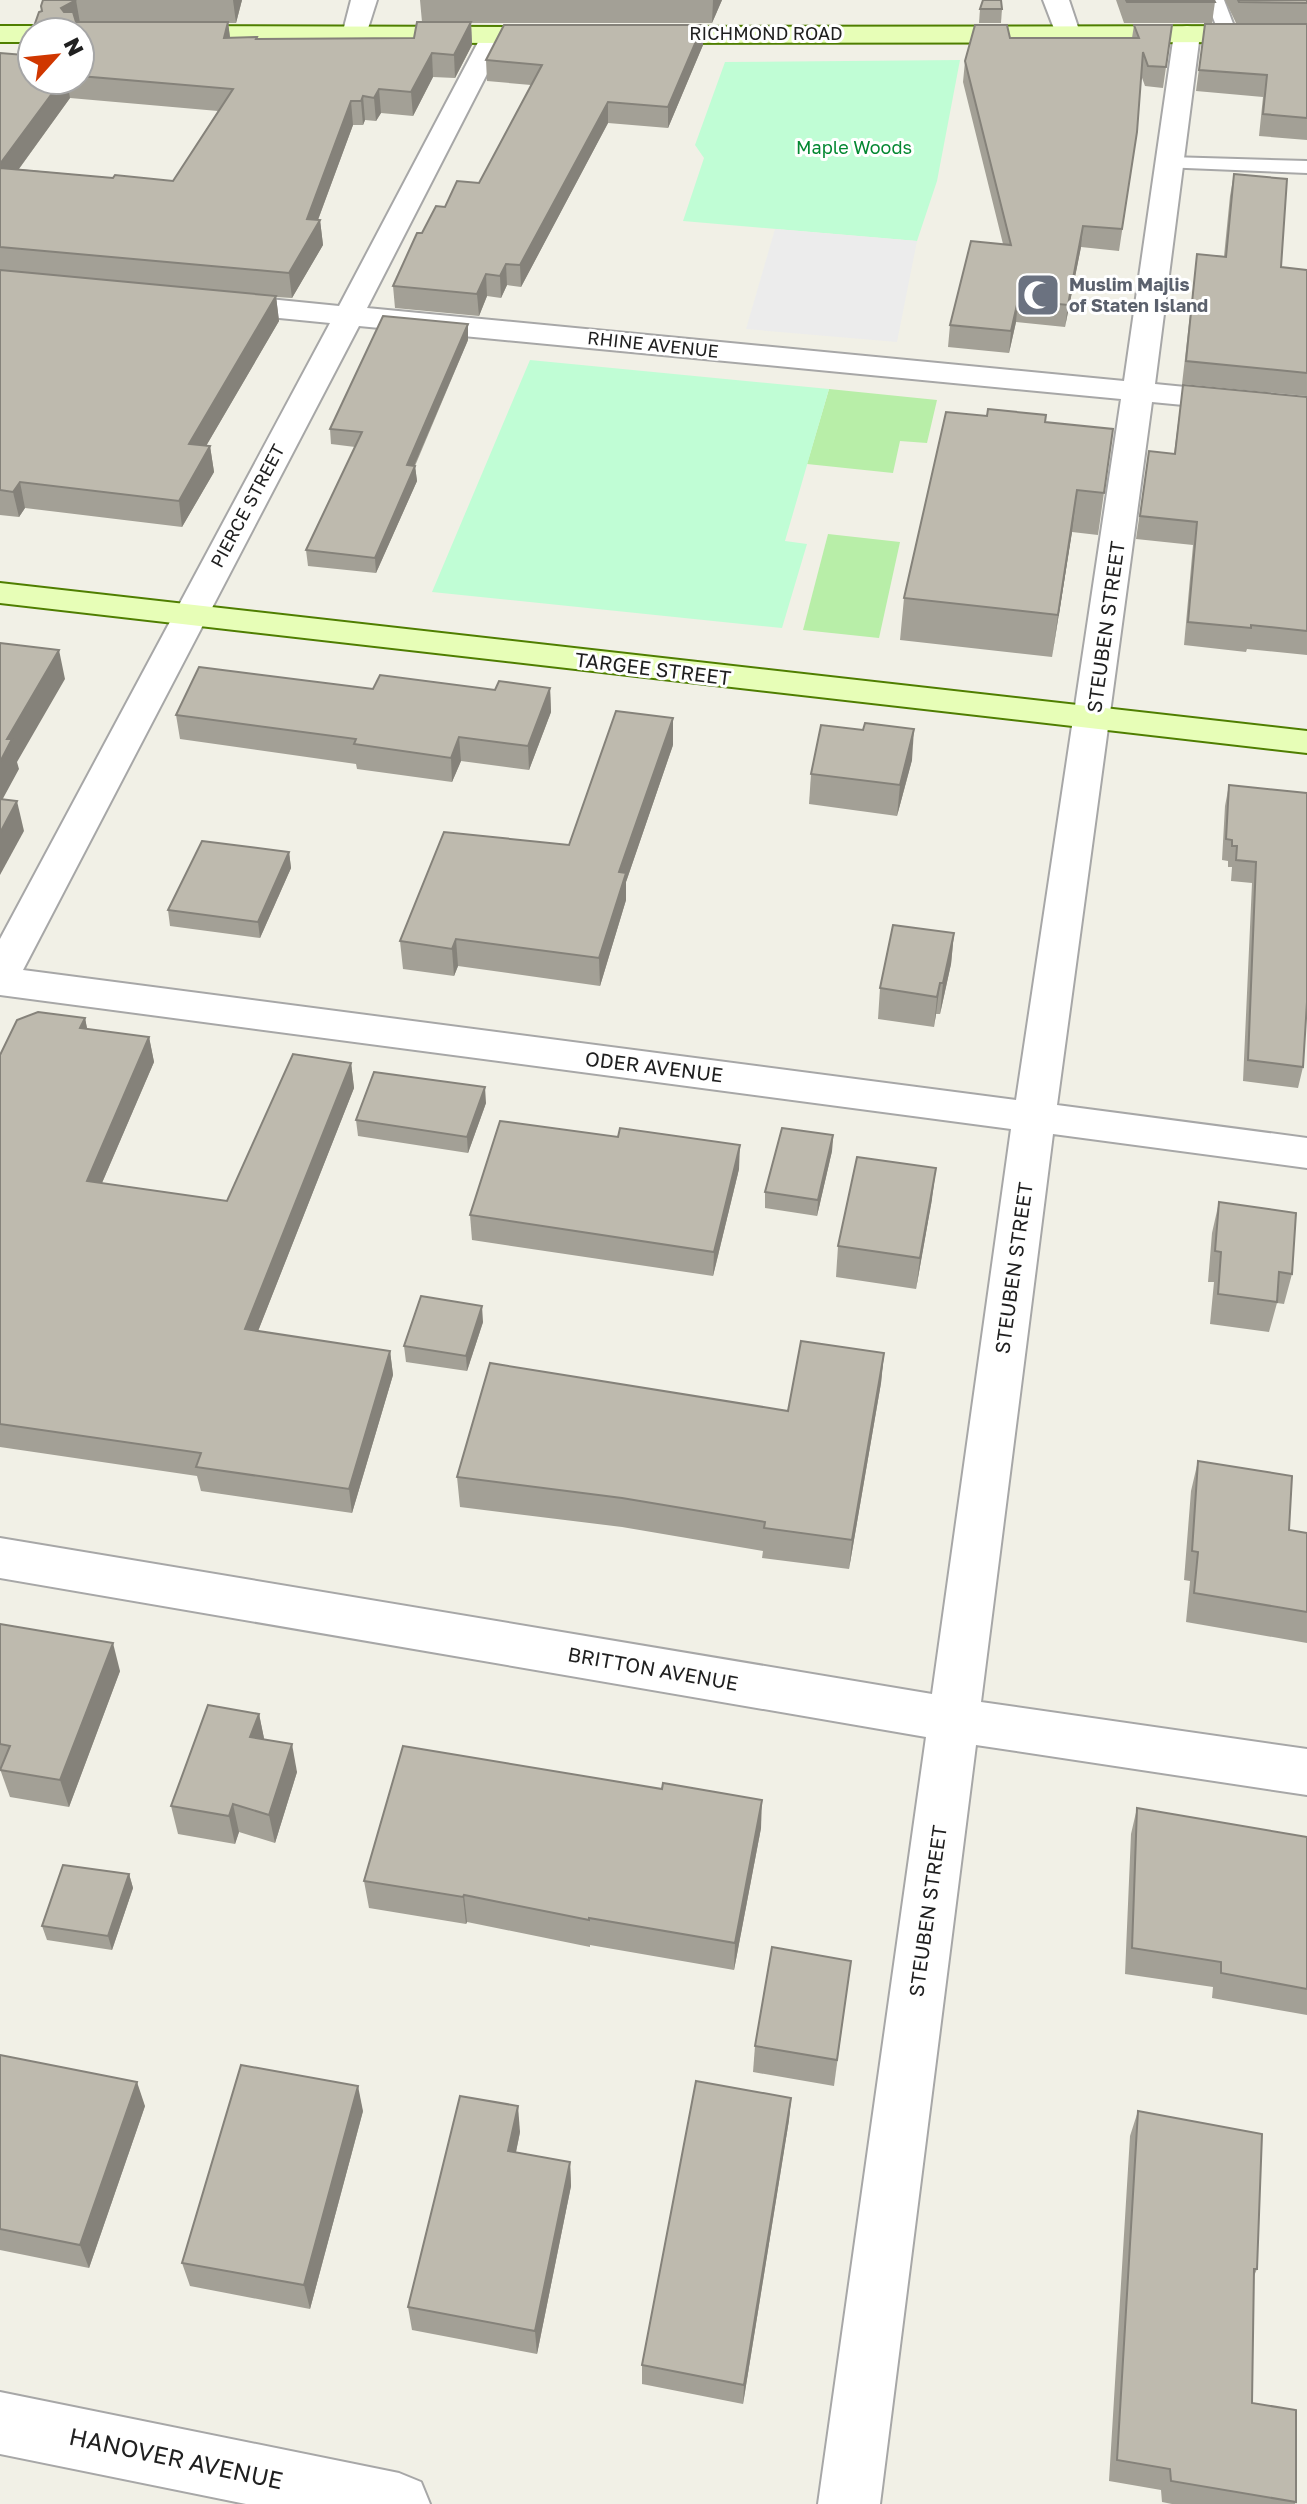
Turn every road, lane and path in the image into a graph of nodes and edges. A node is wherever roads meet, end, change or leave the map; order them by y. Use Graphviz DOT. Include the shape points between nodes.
graph roads {
  1 [pos="364,0"];
  2 [pos="1056,0"];
  3 [pos="1215,0"];
  4 [pos="1067,33"];
  5 [pos="96,34"];
  6 [pos="1187,34"];
  7 [pos="1228,34"];
  8 [pos="1307,34"];
  9 [pos="355,35"];
  10 [pos="494,35"];
  11 [pos="589,35"];
  12 [pos="621,35"];
  13 [pos="1169,163"];
  14 [pos="1307,167"];
  15 [pos="190,300"];
  16 [pos="349,315"];
  17 [pos="1138,392"];
  18 [pos="1307,408"];
  19 [pos="0,593"];
  20 [pos="190,615"];
  21 [pos="1093,720"];
  22 [pos="1307,742"];
  23 [pos="0,978"];
  24 [pos="1034,1117"];
  25 [pos="1307,1153"];
  26 [pos="0,1558"];
  27 [pos="954,1720"];
  28 [pos="1307,1772"];
  29 [pos="0,2423"];
  30 [pos="399,2504"];
  31 [pos="849,2504"];
  1 -- 9 [label="street"];
  2 -- 4 [label="street"];
  3 -- 7 [label="lane"];
  4 -- 6 [label="main road, RICHMOND ROAD"];
  4 -- 12 [label="main road, RICHMOND ROAD"];
  5 -- 9 [label="main road"];
  6 -- 7 [label="main road, RICHMOND ROAD"];
  6 -- 13 [label="street, STEUBEN STREET"];
  7 -- 8 [label="main road, RICHMOND ROAD"];
  9 -- 10 [label="main road"];
  10 -- 11 [label="main road"];
  10 -- 16 [label="street, PIERCE STREET"];
  13 -- 14 [label="lane"];
  13 -- 17 [label="street, STEUBEN STREET"];
  15 -- 16 [label="street, RHINE AVENUE"];
  16 -- 17 [label="street, RHINE AVENUE"];
  16 -- 20 [label="street, PIERCE STREET"];
  17 -- 18 [label="street, RHINE AVENUE"];
  17 -- 21 [label="street, STEUBEN STREET"];
  19 -- 20 [label="main road, TARGEE STREET"];
  20 -- 21 [label="main road, TARGEE STREET"];
  20 -- 23 [label="street, PIERCE STREET"];
  21 -- 22 [label="main road, TARGEE STREET"];
  21 -- 24 [label="street, STEUBEN STREET"];
  23 -- 24 [label="street, ODER AVENUE"];
  24 -- 25 [label="street, ODER AVENUE"];
  24 -- 27 [label="street, STEUBEN STREET"];
  26 -- 27 [label="street, BRITTON AVENUE"];
  27 -- 28 [label="street, BRITTON AVENUE"];
  27 -- 31 [label="street, STEUBEN STREET"];
  29 -- 30 [label="street, HANOVER AVENUE"];
}
